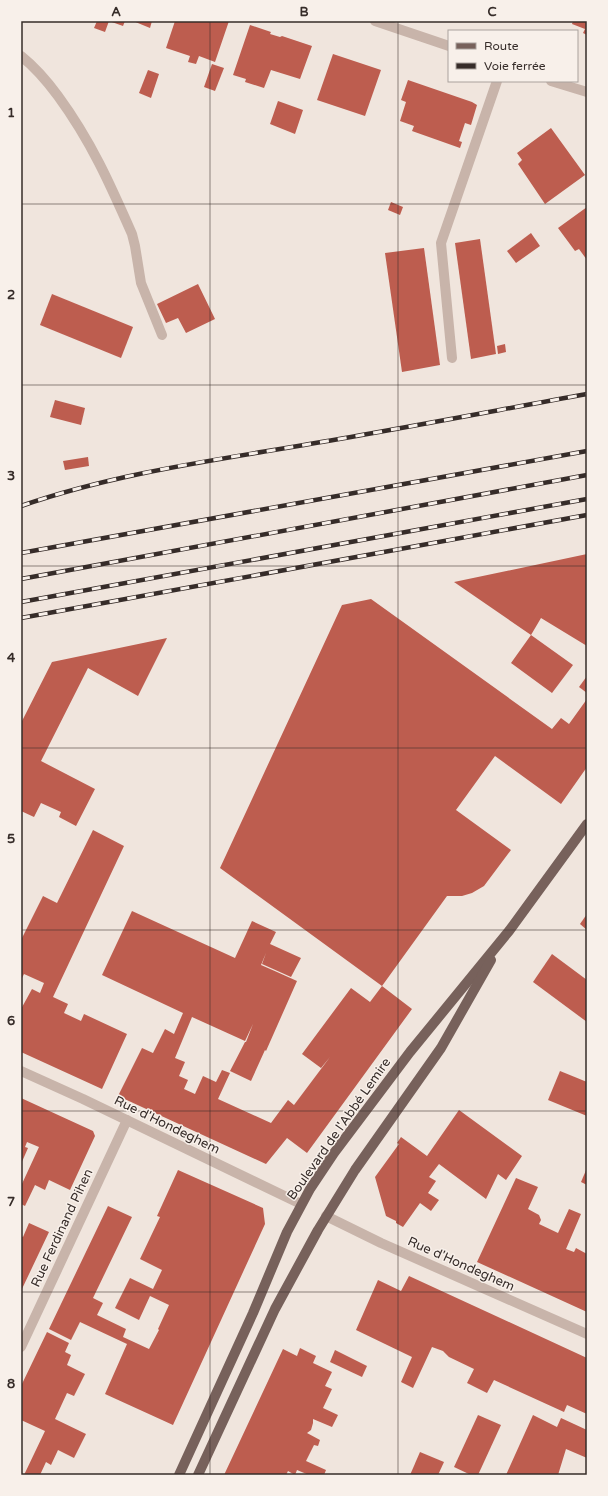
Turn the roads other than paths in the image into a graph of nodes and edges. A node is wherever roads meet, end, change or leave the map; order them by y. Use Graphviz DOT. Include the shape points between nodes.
graph roads {
  1 [pos="376,21"];
  2 [pos="448,46"];
  3 [pos="21,56"];
  4 [pos="498,82"];
  5 [pos="554,82"];
  6 [pos="587,92"];
  7 [pos="162,334"];
  8 [pos="452,358"];
  9 [pos="587,824"];
  10 [pos="509,931"];
  11 [pos="21,1070"];
  12 [pos="127,1120"];
  13 [pos="301,1204"];
  14 [pos="326,1216"];
  15 [pos="587,1334"];
  16 [pos="21,1348"];
  17 [pos="179,1475"];
  18 [pos="198,1475"];
  1 -- 2 [label="street"];
  3 -- 7 [label="street" via="43,76 73,116 102,166 132,234 141,283"];
  4 -- 8 [label="street" via="441,242"];
  5 -- 6 [label="street"];
  9 -- 10 [label="main road, Boulevard de l'Abbé Lemire"];
  10 -- 13 [label="main road, Boulevard de l'Abbé Lemire" via="405,1058 334,1153"];
  10 -- 14 [label="main road, Boulevard de l'Abbé Lemire" via="441,1048 355,1170"];
  11 -- 12 [label="street, Rue d'Hondeghem"];
  12 -- 13 [label="street, Rue d'Hondeghem"];
  12 -- 16 [label="street, Rue Ferdinand Pihen"];
  13 -- 17 [label="main road, Boulevard de l'Abbé Lemire" via="286,1232 236,1352"];
  14 -- 15 [label="street, Rue d'Hondeghem"];
  14 -- 18 [label="main road, Boulevard de l'Abbé Lemire" via="275,1309"];
}
